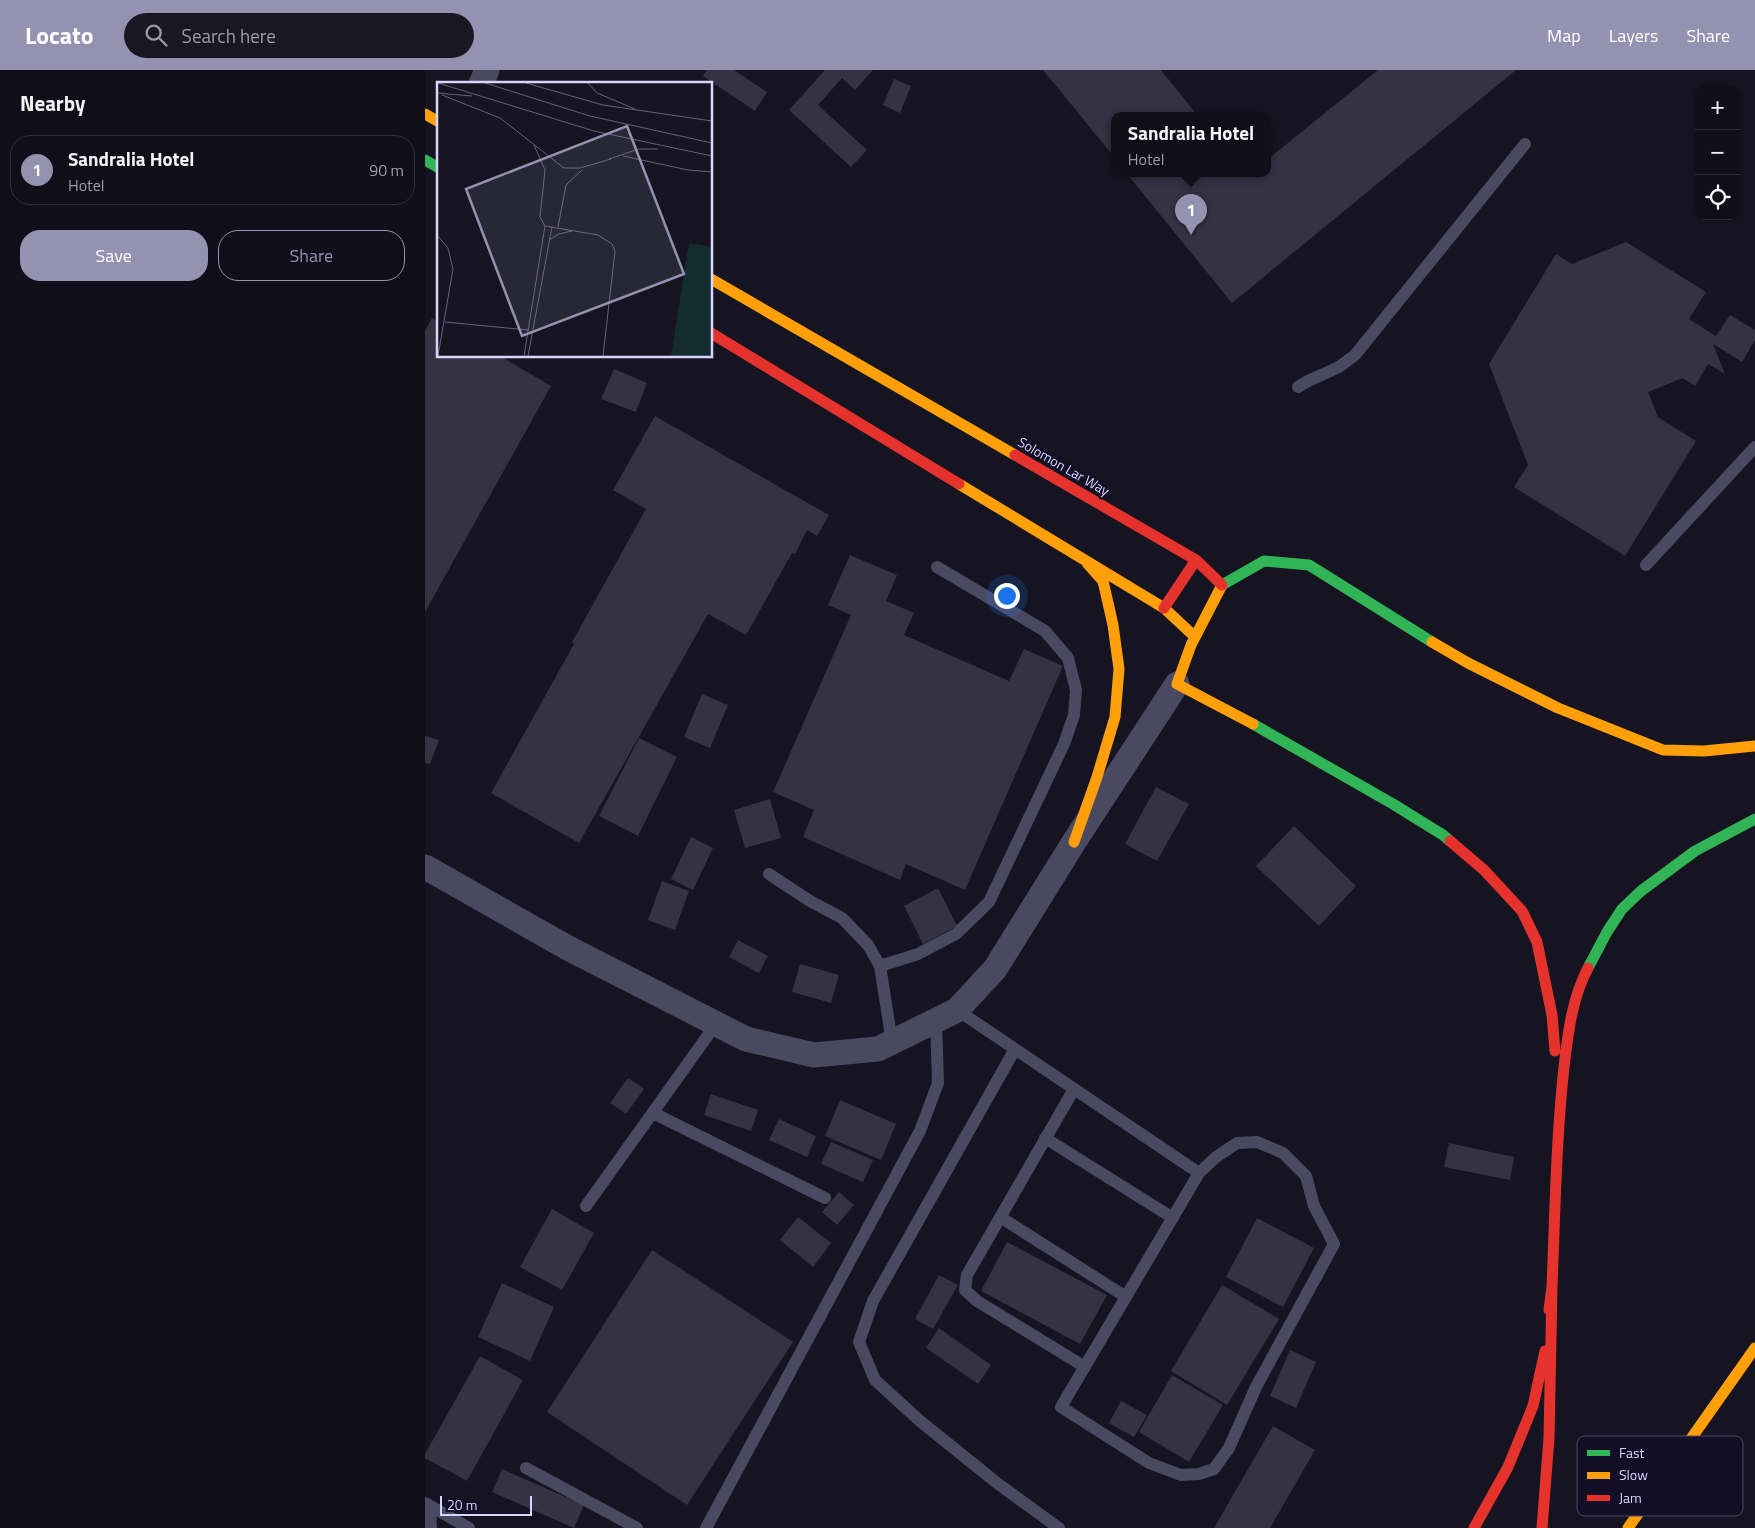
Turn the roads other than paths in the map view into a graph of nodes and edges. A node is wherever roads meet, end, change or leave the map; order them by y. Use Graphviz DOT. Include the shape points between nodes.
graph roads {
  1 [pos="487,70"];
  2 [pos="482,82"];
  3 [pos="425,114"];
  4 [pos="437,121"];
  5 [pos="1525,144"];
  6 [pos="425,160"];
  7 [pos="437,167"];
  8 [pos="713,280"];
  9 [pos="713,334"];
  10 [pos="1298,388"];
  11 [pos="1755,447"];
  12 [pos="1083,558"];
  13 [pos="1196,560"];
  14 [pos="1646,565"];
  15 [pos="937,567"];
  16 [pos="1222,585"];
  17 [pos="1164,608"];
  18 [pos="1195,636"];
  19 [pos="1177,684"];
  20 [pos="1755,746"];
  21 [pos="1755,819"];
  22 [pos="1074,842"];
  23 [pos="425,866"];
  24 [pos="769,874"];
  25 [pos="880,966"];
  26 [pos="946,1015"];
  27 [pos="716,1024"];
  28 [pos="892,1042"];
  29 [pos="1015,1049"];
  30 [pos="1074,1089"];
  31 [pos="1559,1111"];
  32 [pos="653,1113"];
  33 [pos="1045,1138"];
  34 [pos="1199,1173"];
  35 [pos="825,1198"];
  36 [pos="586,1206"];
  37 [pos="1000,1217"];
  38 [pos="1173,1218"];
  39 [pos="1552,1287"];
  40 [pos="1126,1297"];
  41 [pos="1755,1348"];
  42 [pos="1085,1367"];
  43 [pos="1693,1436"];
  44 [pos="526,1468"];
  45 [pos="427,1505"];
  46 [pos="1637,1516"];
  47 [pos="431,1528"];
  48 [pos="469,1528"];
  49 [pos="637,1528"];
  50 [pos="706,1528"];
  51 [pos="1059,1528"];
  52 [pos="1474,1528"];
  53 [pos="1542,1528"];
  54 [pos="1629,1528"];
  1 -- 2 [label="street"];
  3 -- 4 [label="main road"];
  5 -- 10 [label="lane" via="1355,355"];
  6 -- 7 [label="main road"];
  8 -- 13 [label="main road, Solomon Lar Way"];
  9 -- 12 [label="main road"];
  11 -- 14 [label="lane"];
  12 -- 17 [label="main road"];
  12 -- 22 [label="main road" via="1103,581 1119,669 1115,717"];
  13 -- 16 [label="main road, Solomon Lar Way"];
  13 -- 17 [label="main road"];
  15 -- 25 [label="lane" via="1045,632 1068,658 1076,690 1073,716 1064,744 989,902 956,934 918,954"];
  16 -- 18 [label="main road"];
  16 -- 20 [label="main road" via="1264,561 1309,565 1468,663 1558,708 1663,750 1704,751"];
  17 -- 18 [label="main road"];
  18 -- 19 [label="main road"];
  19 -- 22 [label="street"];
  19 -- 31 [label="main road" via="1284,741 1443,835 1484,870 1523,911 1537,942 1552,1015"];
  21 -- 31 [label="main road" via="1695,851 1622,909 1580,983 1569,1026"];
  22 -- 26 [label="street" via="995,969"];
  23 -- 27 [label="street" via="568,948"];
  24 -- 25 [label="lane" via="842,918 868,945"];
  25 -- 28 [label="lane"];
  26 -- 28 [label="street"];
  26 -- 29 [label="lane"];
  26 -- 50 [label="lane" via="938,1083 921,1131"];
  27 -- 28 [label="street" via="746,1039 814,1055 878,1049"];
  27 -- 32 [label="lane"];
  29 -- 30 [label="lane"];
  29 -- 51 [label="lane" via="873,1301 859,1342 875,1380 997,1484"];
  30 -- 33 [label="lane"];
  30 -- 34 [label="lane"];
  31 -- 39 [label="main road"];
  32 -- 35 [label="lane"];
  32 -- 36 [label="lane"];
  33 -- 37 [label="lane"];
  33 -- 38 [label="lane"];
  34 -- 38 [label="lane"];
  34 -- 42 [label="lane" via="1216,1156 1237,1143 1257,1142 1283,1153 1306,1176 1314,1206 1334,1244 1256,1387 1229,1448 1213,1469 1199,1474 1181,1475 1149,1462 1061,1407"];
  37 -- 40 [label="lane"];
  37 -- 42 [label="lane" via="967,1274 965,1290 977,1301"];
  38 -- 40 [label="lane"];
  39 -- 52 [label="main road" via="1545,1352 1533,1406 1508,1467"];
  39 -- 53 [label="main road" via="1551,1428"];
  40 -- 42 [label="lane"];
  41 -- 43 [label="main road"];
  44 -- 49 [label="lane"];
  45 -- 47 [label="lane"];
  45 -- 48 [label="lane"];
  46 -- 54 [label="main road"];
}
